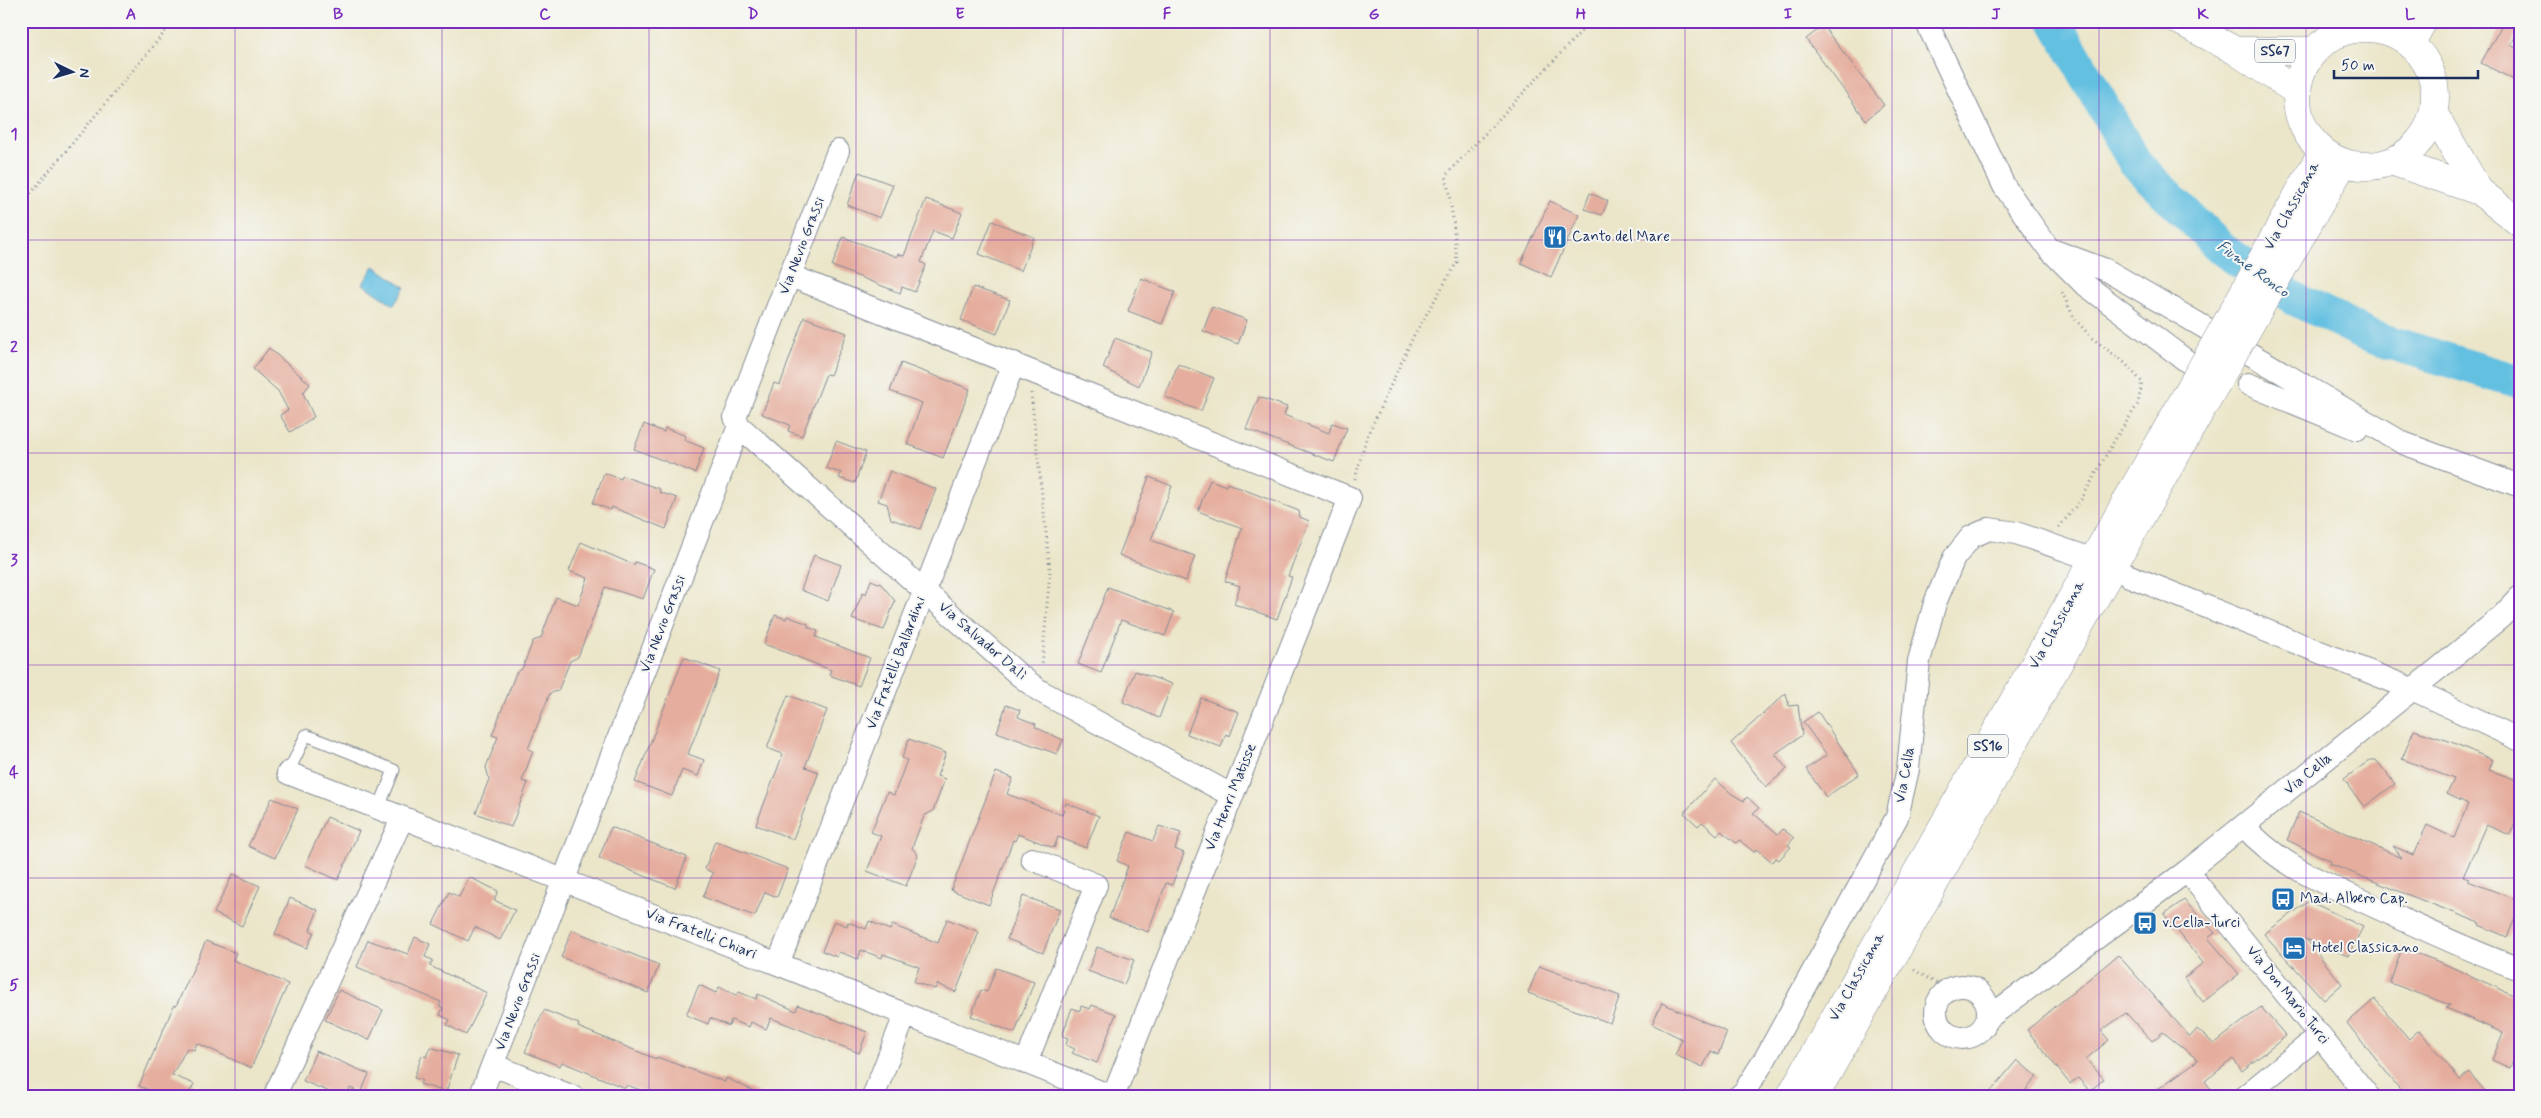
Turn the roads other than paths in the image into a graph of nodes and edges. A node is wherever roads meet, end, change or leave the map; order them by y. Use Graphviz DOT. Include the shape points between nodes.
graph roads {
  1 [pos="1926,21"];
  2 [pos="2180,21"];
  3 [pos="2389,26"];
  4 [pos="2417,32"];
  5 [pos="2236,51"];
  6 [pos="2314,51"];
  7 [pos="2296,91"];
  8 [pos="2434,114"];
  9 [pos="838,151"];
  10 [pos="2332,158"];
  11 [pos="2394,162"];
  12 [pos="2479,191"];
  13 [pos="2310,198"];
  14 [pos="2520,223"];
  15 [pos="2050,248"];
  16 [pos="791,276"];
  17 [pos="1021,366"];
  18 [pos="2200,371"];
  19 [pos="2248,384"];
  20 [pos="2196,399"];
  21 [pos="739,426"];
  22 [pos="2403,443"];
  23 [pos="2520,486"];
  24 [pos="2080,555"];
  25 [pos="2127,575"];
  26 [pos="924,591"];
  27 [pos="2520,597"];
  28 [pos="2412,689"];
  29 [pos="2520,740"];
  30 [pos="288,774"];
  31 [pos="1232,795"];
  32 [pos="378,810"];
  33 [pos="402,819"];
  34 [pos="2244,826"];
  35 [pos="1032,859"];
  36 [pos="2187,871"];
  37 [pos="565,882"];
  38 [pos="778,964"];
  39 [pos="2520,970"];
  40 [pos="905,1015"];
  41 [pos="1988,1018"];
  42 [pos="2320,1035"];
  43 [pos="1836,1056"];
  44 [pos="1026,1063"];
  45 [pos="493,1065"];
  46 [pos="274,1097"];
  47 [pos="480,1097"];
  48 [pos="573,1097"];
  49 [pos="873,1097"];
  50 [pos="1113,1097"];
  51 [pos="1738,1097"];
  52 [pos="1790,1097"];
  53 [pos="1814,1097"];
  54 [pos="1827,1097"];
  55 [pos="2244,1097"];
  56 [pos="2368,1097"];
  1 -- 15 [label="street" via="2004,186"];
  2 -- 5 [label="main road, SS67"];
  3 -- 4 [label="main road, Via Classicana"];
  3 -- 6 [label="main road, Via Classicana" via="2355,28 2340,33"];
  4 -- 8 [label="main road, Via Classicana" via="2436,95"];
  5 -- 6 [label="main road, SS67"];
  5 -- 7 [label="main road, SS67"];
  6 -- 7 [label="main road, Via Classicana" via="2302,70"];
  7 -- 10 [label="main road, Via Classicana" via="2297,108 2310,140"];
  8 -- 11 [label="main road, Via Classicana" via="2425,134 2412,150"];
  8 -- 12 [label="main road"];
  9 -- 16 [label="street, Via Nevio Grassi"];
  10 -- 11 [label="main road, Via Classicana" via="2368,167"];
  10 -- 13 [label="main road, Via Classicana / SS16"];
  11 -- 12 [label="main road"];
  12 -- 14 [label="main road"];
  13 -- 18 [label="main road, Via Classicana / SS16, bridge"];
  13 -- 20 [label="main road, Via Classicana / SS16, bridge"];
  15 -- 18 [label="street" via="2082,283"];
  15 -- 22 [label="street" via="2106,270"];
  16 -- 17 [label="street"];
  16 -- 21 [label="street, Via Nevio Grassi" via="735,417"];
  17 -- 26 [label="street, Via Fratelli Ballardini"];
  17 -- 31 [label="street, Via Henri Matisse" via="1350,498"];
  18 -- 20 [label="main road, Via Classicana / SS16, bridge"];
  19 -- 22 [label="street" via="2369,434"];
  20 -- 43 [label="main road, Via Classicana / SS16"];
  20 -- 52 [label="main road, Via Classicana / SS16"];
  21 -- 26 [label="street, Via Salvador Dalì"];
  21 -- 37 [label="street, Via Nevio Grassi"];
  22 -- 23 [label="street"];
  24 -- 51 [label="street, Via Cella" via="2016,533 1989,529 1970,537 1954,558 1935,603 1920,661 1908,769 1897,817 1766,1059"];
  25 -- 28 [label="street"];
  26 -- 31 [label="street, Via Salvador Dalì" via="1040,691"];
  26 -- 38 [label="street, Via Fratelli Ballardini"];
  27 -- 28 [label="street, Via Cella" via="2501,617"];
  28 -- 29 [label="street"];
  28 -- 34 [label="street, Via Cella"];
  30 -- 32 [label="street, Via Fratelli Chiari"];
  30 -- 32 [label="lane" via="306,735 394,770"];
  31 -- 50 [label="street, Via Henri Matisse"];
  32 -- 33 [label="street, Via Fratelli Chiari"];
  33 -- 37 [label="street, Via Fratelli Chiari"];
  33 -- 46 [label="street"];
  34 -- 36 [label="street, Via Cella"];
  34 -- 39 [label="street" via="2297,870"];
  35 -- 44 [label="street" via="1096,885"];
  36 -- 41 [label="street, Via Cella"];
  36 -- 42 [label="street, Via Don Mario Turci"];
  37 -- 38 [label="street, Via Fratelli Chiari"];
  37 -- 45 [label="street, Via Nevio Grassi"];
  38 -- 40 [label="street, Via Fratelli Chiari"];
  40 -- 44 [label="street, Via Fratelli Chiari"];
  40 -- 49 [label="street"];
  41 -- 41 [label="street" via="1979,1032 1964,1038 1948,1034 1938,1021 1936,1012 1948,990 1973,988 1986,1000"];
  42 -- 55 [label="street"];
  42 -- 56 [label="street, Via Don Mario Turci"];
  43 -- 53 [label="main road, Via Classicana / SS16"];
  43 -- 54 [label="lane"];
  44 -- 50 [label="street, Via Fratelli Chiari"];
  45 -- 47 [label="street, Via Nevio Grassi"];
  45 -- 48 [label="street"];
}
